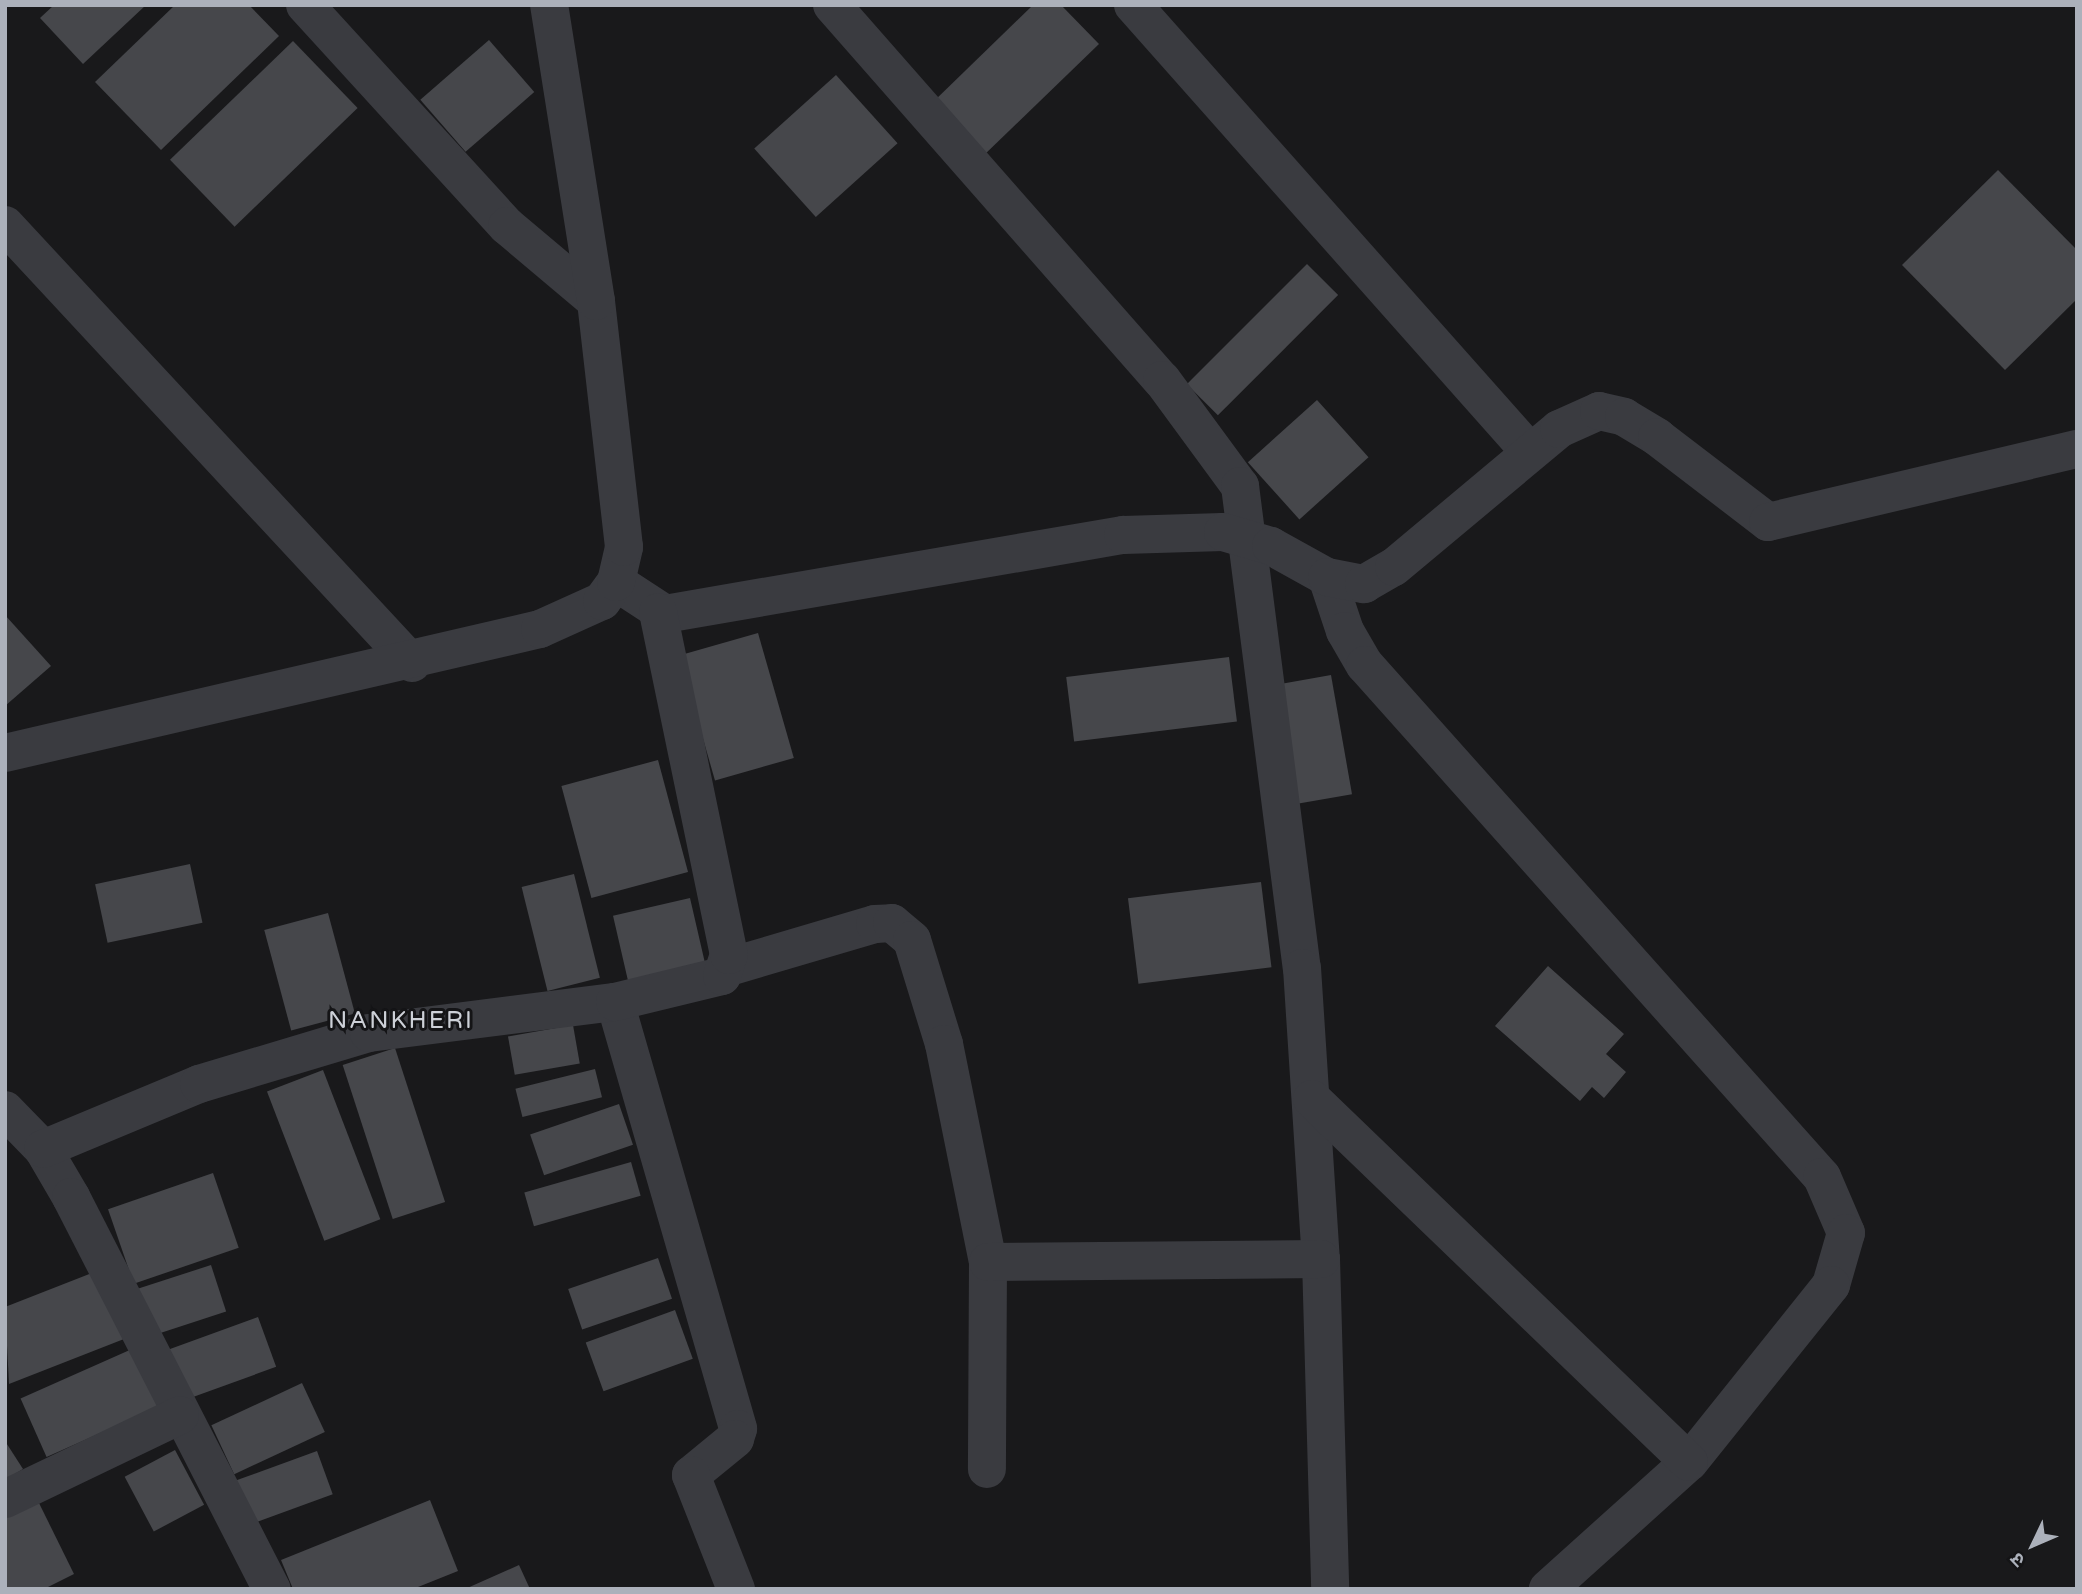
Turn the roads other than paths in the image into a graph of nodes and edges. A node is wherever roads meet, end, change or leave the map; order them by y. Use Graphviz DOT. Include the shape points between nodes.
graph roads {
  1 [pos="305,5"];
  2 [pos="549,5"];
  3 [pos="832,5"];
  4 [pos="1133,5"];
  5 [pos="5,225"];
  6 [pos="596,301"];
  7 [pos="2077,449"];
  8 [pos="1529,452"];
  9 [pos="1246,536"];
  10 [pos="1327,577"];
  11 [pos="616,582"];
  12 [pos="658,612"];
  13 [pos="411,663"];
  14 [pos="5,753"];
  15 [pos="729,967"];
  16 [pos="615,1002"];
  17 [pos="1311,1099"];
  18 [pos="5,1110"];
  19 [pos="43,1149"];
  20 [pos="1321,1259"];
  21 [pos="988,1262"];
  22 [pos="180,1415"];
  23 [pos="1689,1462"];
  24 [pos="987,1469"];
  25 [pos="5,1499"];
  26 [pos="272,1589"];
  27 [pos="736,1589"];
  28 [pos="1330,1589"];
  29 [pos="1548,1589"];
  1 -- 6 [label="street" via="507,226"];
  2 -- 6 [label="street"];
  3 -- 9 [label="street" via="1226,461 1240,486"];
  4 -- 8 [label="street"];
  5 -- 13 [label="street"];
  6 -- 11 [label="street" via="624,547"];
  7 -- 8 [label="street" via="1780,522 1759,518 1624,416 1581,416"];
  8 -- 10 [label="street" via="1375,580 1349,584"];
  9 -- 10 [label="street"];
  9 -- 12 [label="street" via="1123,535"];
  9 -- 17 [label="street" via="1302,968"];
  10 -- 23 [label="street" via="1345,631 1365,665 1822,1177 1839,1207 1846,1233 1831,1284"];
  11 -- 12 [label="street"];
  11 -- 13 [label="street" via="602,601 571,618"];
  12 -- 15 [label="street"];
  13 -- 14 [label="street"];
  15 -- 16 [label="street" via="713,981"];
  15 -- 21 [label="street" via="875,924 904,928 944,1044"];
  16 -- 19 [label="street" via="369,1033 199,1084"];
  16 -- 27 [label="street" via="738,1429 735,1439 691,1475"];
  17 -- 20 [label="street"];
  17 -- 23 [label="street"];
  18 -- 19 [label="street"];
  19 -- 22 [label="street"];
  20 -- 21 [label="street"];
  20 -- 28 [label="street"];
  21 -- 24 [label="street"];
  22 -- 25 [label="street"];
  22 -- 26 [label="street"];
  23 -- 29 [label="street"];
}
